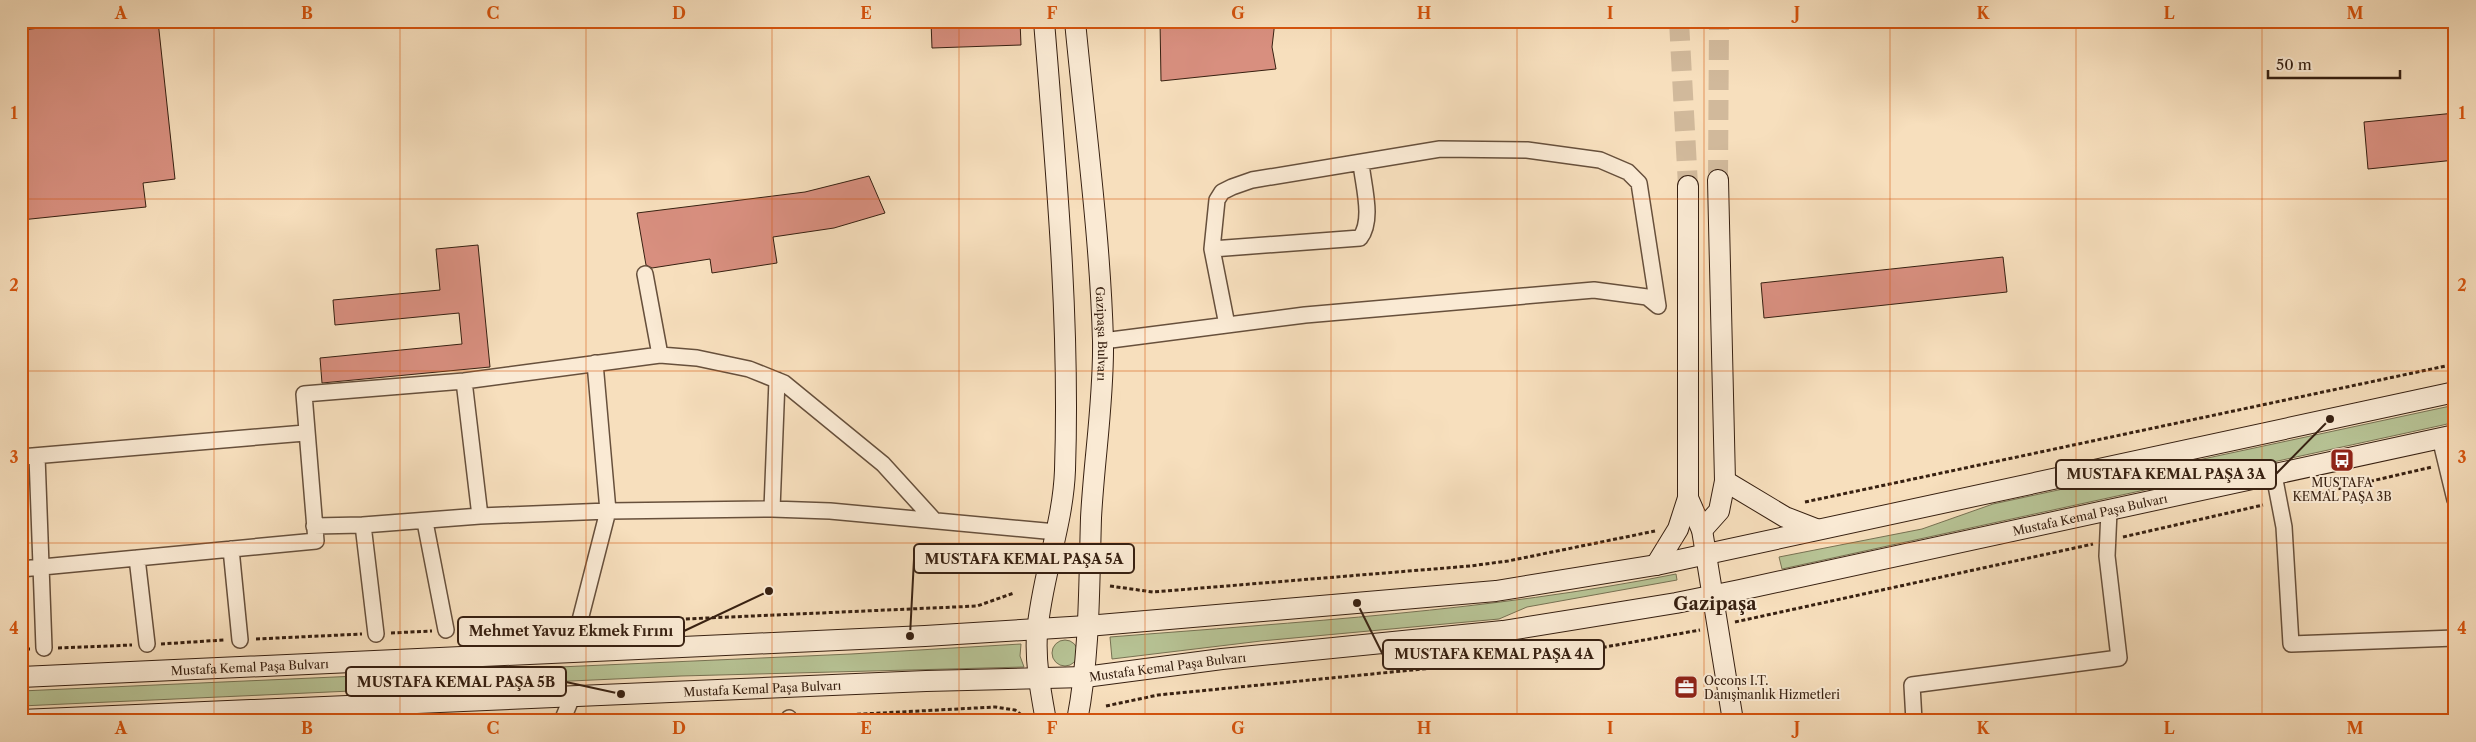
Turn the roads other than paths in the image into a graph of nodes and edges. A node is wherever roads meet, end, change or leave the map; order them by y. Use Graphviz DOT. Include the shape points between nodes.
graph roads {
  1 [pos="1044,21"];
  2 [pos="1075,21"];
  3 [pos="1361,163"];
  4 [pos="1718,180"];
  5 [pos="1688,186"];
  6 [pos="1212,249"];
  7 [pos="645,274"];
  8 [pos="1227,325"];
  9 [pos="1103,341"];
  10 [pos="660,355"];
  11 [pos="595,363"];
  12 [pos="777,380"];
  13 [pos="464,381"];
  14 [pos="2455,392"];
  15 [pos="305,433"];
  16 [pos="2448,437"];
  17 [pos="37,456"];
  18 [pos="21,457"];
  19 [pos="2274,475"];
  20 [pos="1726,481"];
  21 [pos="1688,498"];
  22 [pos="2455,500"];
  23 [pos="772,509"];
  24 [pos="608,511"];
  25 [pos="2109,511"];
  26 [pos="480,516"];
  27 [pos="934,520"];
  28 [pos="425,522"];
  29 [pos="364,525"];
  30 [pos="314,526"];
  31 [pos="1816,529"];
  32 [pos="1702,530"];
  33 [pos="1056,532"];
  34 [pos="231,549"];
  35 [pos="1706,554"];
  36 [pos="137,558"];
  37 [pos="1656,565"];
  38 [pos="41,568"];
  39 [pos="21,569"];
  40 [pos="1714,595"];
  41 [pos="579,624"];
  42 [pos="1087,626"];
  43 [pos="1038,629"];
  44 [pos="446,630"];
  45 [pos="376,634"];
  46 [pos="2455,638"];
  47 [pos="240,640"];
  48 [pos="147,644"];
  49 [pos="44,648"];
  50 [pos="21,677"];
  51 [pos="1085,677"];
  52 [pos="1039,680"];
  53 [pos="572,696"];
  54 [pos="21,720"];
  55 [pos="562,721"];
  56 [pos="1046,721"];
  57 [pos="1077,721"];
  58 [pos="1733,721"];
  59 [pos="1914,721"];
  1 -- 33 [label="main road" via="1059,216 1064,338 1065,472"];
  2 -- 9 [label="main road, Gazipaşa Bulvarı"];
  3 -- 6 [label="street" via="1252,180 1227,190 1217,200"];
  3 -- 6 [label="street" via="1367,220 1366,231 1360,238"];
  3 -- 8 [label="street" via="1440,149 1527,150 1600,160 1628,172 1639,183 1658,306 1647,296 1594,290 1305,315"];
  4 -- 20 [label="main road"];
  5 -- 21 [label="main road"];
  6 -- 8 [label="street"];
  7 -- 10 [label="street"];
  8 -- 9 [label="street"];
  9 -- 42 [label="main road, Gazipaşa Bulvarı" via="1093,469"];
  10 -- 11 [label="street"];
  10 -- 12 [label="street" via="697,358"];
  11 -- 13 [label="street"];
  11 -- 24 [label="street"];
  12 -- 23 [label="street"];
  12 -- 27 [label="street" via="883,464"];
  13 -- 15 [label="street" via="304,394"];
  13 -- 26 [label="street"];
  14 -- 31 [label="main road, Mustafa Kemal Paşa Bulvarı"];
  15 -- 17 [label="street"];
  15 -- 30 [label="street"];
  16 -- 19 [label="main road, Mustafa Kemal Paşa Bulvarı"];
  16 -- 22 [label="street"];
  17 -- 18 [label="street"];
  17 -- 38 [label="street"];
  19 -- 25 [label="main road, Mustafa Kemal Paşa Bulvarı"];
  19 -- 46 [label="street" via="2284,527 2292,644"];
  20 -- 31 [label="main road" via="1785,517"];
  20 -- 32 [label="main road" via="1720,511"];
  21 -- 32 [label="main road"];
  21 -- 37 [label="main road" via="1678,529"];
  23 -- 24 [label="street"];
  23 -- 27 [label="street"];
  24 -- 26 [label="street"];
  24 -- 41 [label="street"];
  25 -- 40 [label="main road, Mustafa Kemal Paşa Bulvarı"];
  25 -- 59 [label="street" via="2107,556 2119,658 1912,685"];
  26 -- 28 [label="street"];
  27 -- 33 [label="street"];
  28 -- 29 [label="street"];
  28 -- 44 [label="street"];
  29 -- 30 [label="street"];
  29 -- 45 [label="street"];
  30 -- 34 [label="street" via="316,541"];
  31 -- 35 [label="main road, Mustafa Kemal Paşa Bulvarı"];
  32 -- 35 [label="main road"];
  33 -- 43 [label="main road"];
  34 -- 36 [label="street"];
  34 -- 47 [label="street"];
  35 -- 37 [label="main road, Mustafa Kemal Paşa Bulvarı"];
  35 -- 40 [label="main road"];
  36 -- 38 [label="street"];
  36 -- 48 [label="street"];
  37 -- 42 [label="main road, Mustafa Kemal Paşa Bulvarı" via="1496,591"];
  38 -- 39 [label="street"];
  38 -- 49 [label="street"];
  40 -- 51 [label="main road, Mustafa Kemal Paşa Bulvarı" via="1676,604 1502,631 1222,659"];
  40 -- 58 [label="main road"];
  42 -- 43 [label="main road, Mustafa Kemal Paşa Bulvarı"];
  42 -- 51 [label="main road, Gazipaşa Bulvarı"];
  43 -- 50 [label="main road, Mustafa Kemal Paşa Bulvarı"];
  43 -- 52 [label="main road"];
  51 -- 52 [label="main road, Mustafa Kemal Paşa Bulvarı"];
  51 -- 57 [label="main road, Gazipaşa Bulvarı"];
  52 -- 53 [label="main road, Mustafa Kemal Paşa Bulvarı" via="926,680"];
  52 -- 56 [label="main road"];
  53 -- 54 [label="main road, Mustafa Kemal Paşa Bulvarı"];
  53 -- 55 [label="street"];
}
